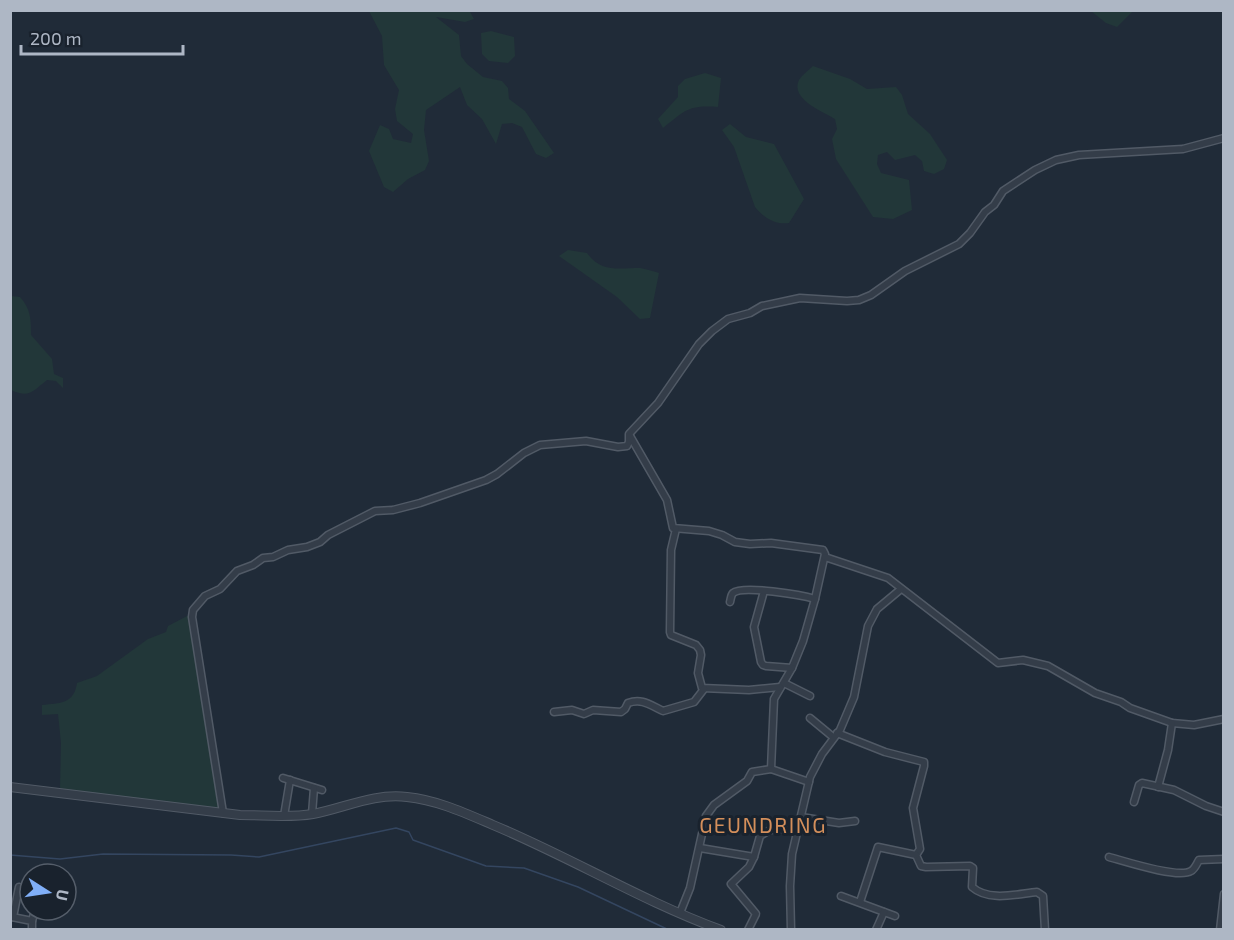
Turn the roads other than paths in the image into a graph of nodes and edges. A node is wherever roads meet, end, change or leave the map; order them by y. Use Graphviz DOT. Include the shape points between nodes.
graph roads {
  1 [pos="1224,138"];
  2 [pos="629,434"];
  3 [pos="676,529"];
  4 [pos="825,557"];
  5 [pos="901,589"];
  6 [pos="764,591"];
  7 [pos="815,599"];
  8 [pos="730,602"];
  9 [pos="792,668"];
  10 [pos="782,685"];
  11 [pos="704,689"];
  12 [pos="810,696"];
  13 [pos="554,712"];
  14 [pos="810,718"];
  15 [pos="1224,719"];
  16 [pos="1172,723"];
  17 [pos="835,735"];
  18 [pos="771,769"];
  19 [pos="283,778"];
  20 [pos="290,780"];
  21 [pos="809,782"];
  22 [pos="10,787"];
  23 [pos="1158,787"];
  24 [pos="314,788"];
  25 [pos="322,790"];
  26 [pos="1134,802"];
  27 [pos="1224,812"];
  28 [pos="223,813"];
  29 [pos="312,814"];
  30 [pos="284,816"];
  31 [pos="801,817"];
  32 [pos="855,821"];
  33 [pos="798,828"];
  34 [pos="700,848"];
  35 [pos="916,855"];
  36 [pos="1109,856"];
  37 [pos="754,857"];
  38 [pos="1224,859"];
  39 [pos="18,891"];
  40 [pos="1224,894"];
  41 [pos="841,896"];
  42 [pos="860,902"];
  43 [pos="884,912"];
  44 [pos="680,913"];
  45 [pos="895,916"];
  46 [pos="12,917"];
  47 [pos="721,930"];
  48 [pos="748,930"];
  49 [pos="791,930"];
  50 [pos="876,930"];
  51 [pos="1045,930"];
  52 [pos="1220,930"];
  1 -- 2 [label="street" via="1183,149 1079,154 1056,160 1003,191 959,244 905,271 871,295 847,301 800,298 762,306 729,319 699,344 658,403"];
  2 -- 3 [label="street" via="667,500 671,525"];
  2 -- 28 [label="street" via="627,446 586,441 540,445 486,480 420,503 375,511 320,542 263,558 237,571 220,589 205,596 192,617"];
  3 -- 4 [label="street" via="709,531 740,543 811,547 823,550"];
  3 -- 11 [label="street" via="670,632 700,650 698,673"];
  4 -- 5 [label="street" via="888,578"];
  4 -- 7 [label="street"];
  5 -- 16 [label="street" via="998,663 1023,660 1048,666 1095,693"];
  5 -- 17 [label="street" via="878,609 868,626 854,697"];
  6 -- 7 [label="street"];
  6 -- 8 [label="street" via="735,591"];
  6 -- 9 [label="street" via="754,627 761,662"];
  7 -- 9 [label="street"];
  9 -- 10 [label="street"];
  10 -- 11 [label="street" via="748,690"];
  10 -- 12 [label="street"];
  10 -- 18 [label="street" via="773,709"];
  11 -- 13 [label="street" via="694,702 663,711 638,700 628,703 621,712"];
  14 -- 17 [label="street"];
  15 -- 16 [label="street" via="1194,725"];
  16 -- 23 [label="street"];
  17 -- 21 [label="street"];
  17 -- 35 [label="street" via="924,762 913,808 920,849"];
  18 -- 21 [label="street"];
  18 -- 34 [label="street" via="752,772 747,781 714,805 706,816"];
  19 -- 20 [label="street"];
  20 -- 24 [label="street"];
  20 -- 30 [label="street"];
  21 -- 31 [label="street"];
  22 -- 28 [label="street"];
  23 -- 26 [label="street" via="1140,783"];
  23 -- 27 [label="street"];
  24 -- 25 [label="street"];
  24 -- 29 [label="street"];
  28 -- 30 [label="street"];
  29 -- 30 [label="street"];
  29 -- 44 [label="street" via="368,799 403,796 433,801 526,838"];
  31 -- 32 [label="street" via="839,823"];
  31 -- 33 [label="street"];
  33 -- 37 [label="street" via="770,830 760,836"];
  33 -- 49 [label="street" via="790,871"];
  34 -- 37 [label="street"];
  34 -- 44 [label="street"];
  35 -- 42 [label="street" via="878,847"];
  35 -- 51 [label="street" via="921,866 970,866 976,891 1002,896 1041,893"];
  36 -- 38 [label="street" via="1150,869 1187,873 1199,860"];
  37 -- 48 [label="street" via="731,886 756,915"];
  39 -- 46 [label="street"];
  40 -- 52 [label="street"];
  41 -- 42 [label="street"];
  42 -- 43 [label="street"];
  43 -- 45 [label="street"];
  43 -- 50 [label="street"];
  44 -- 47 [label="street"];
}
